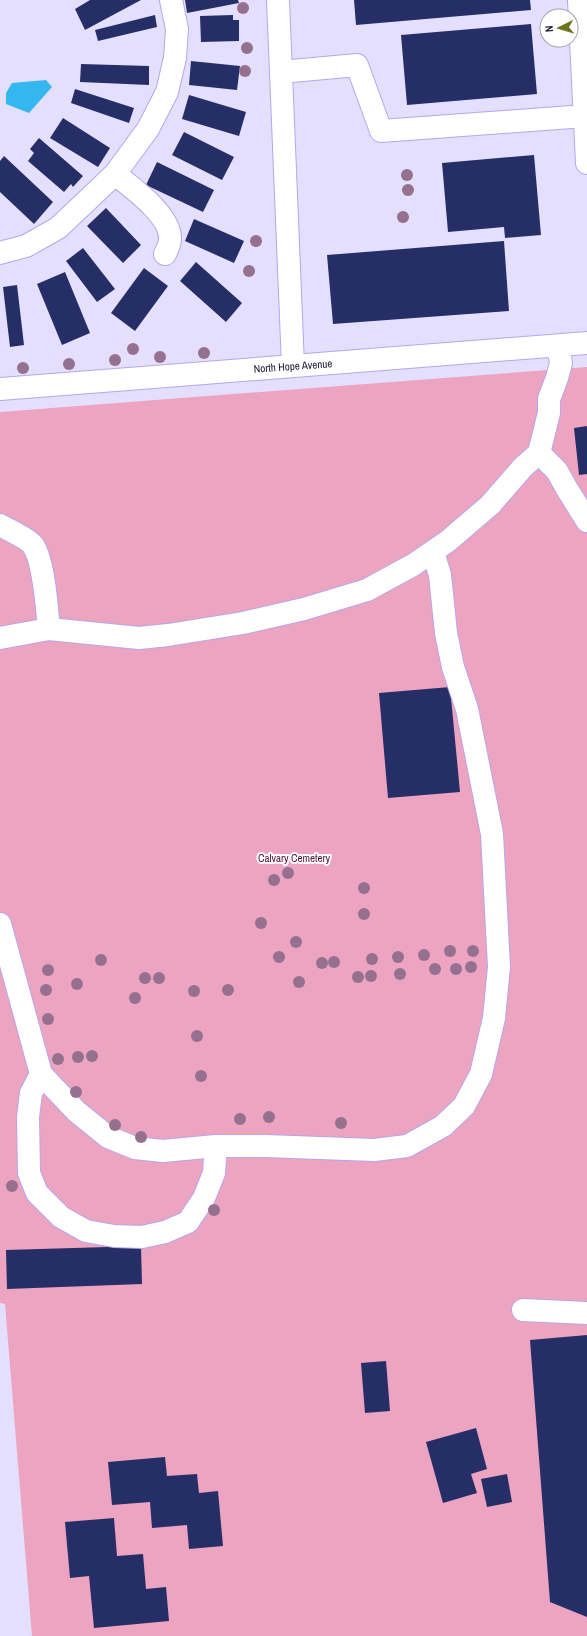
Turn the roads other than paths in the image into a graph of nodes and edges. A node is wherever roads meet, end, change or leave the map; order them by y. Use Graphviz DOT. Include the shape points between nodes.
graph roads {
  1 [pos="171,0"];
  2 [pos="278,0"];
  3 [pos="579,0"];
  4 [pos="281,72"];
  5 [pos="585,116"];
  6 [pos="587,164"];
  7 [pos="115,174"];
  8 [pos="0,253"];
  9 [pos="165,254"];
  10 [pos="572,344"];
  11 [pos="293,366"];
  12 [pos="0,389"];
  13 [pos="539,453"];
  14 [pos="587,521"];
  15 [pos="0,525"];
  16 [pos="432,552"];
  17 [pos="50,629"];
  18 [pos="0,638"];
  19 [pos="0,924"];
  20 [pos="41,1074"];
  21 [pos="216,1146"];
  22 [pos="523,1310"];
  23 [pos="587,1313"];
  1 -- 7 [label="street" via="177,28 175,58 167,92 148,129"];
  2 -- 4 [label="street"];
  3 -- 5 [label="street"];
  4 -- 5 [label="street" via="357,65 381,131"];
  4 -- 11 [label="street"];
  5 -- 6 [label="street"];
  7 -- 8 [label="street" via="58,228 26,246"];
  7 -- 9 [label="street" via="154,208 166,224 170,239"];
  10 -- 11 [label="street, North Hope Avenue"];
  10 -- 13 [label="street" via="569,374 558,403 549,413"];
  11 -- 12 [label="street, North Hope Avenue"];
  13 -- 14 [label="street" via="557,471"];
  13 -- 16 [label="street" via="490,505"];
  15 -- 17 [label="street" via="32,544 39,559"];
  16 -- 17 [label="street" via="366,590 304,609 243,623 139,638"];
  16 -- 21 [label="street" via="440,575 446,633 453,667 467,709 492,834 499,967 494,1018 481,1074 464,1106 443,1126 407,1146 374,1150"];
  17 -- 18 [label="street"];
  19 -- 20 [label="street"];
  20 -- 21 [label="street" via="76,1111 108,1137 135,1148 163,1151"];
  20 -- 21 [label="street" via="31,1093 28,1117 29,1173 37,1193 61,1216 86,1231 142,1237 165,1232 188,1222 204,1198 214,1173"];
  22 -- 23 [label="street"];
}
